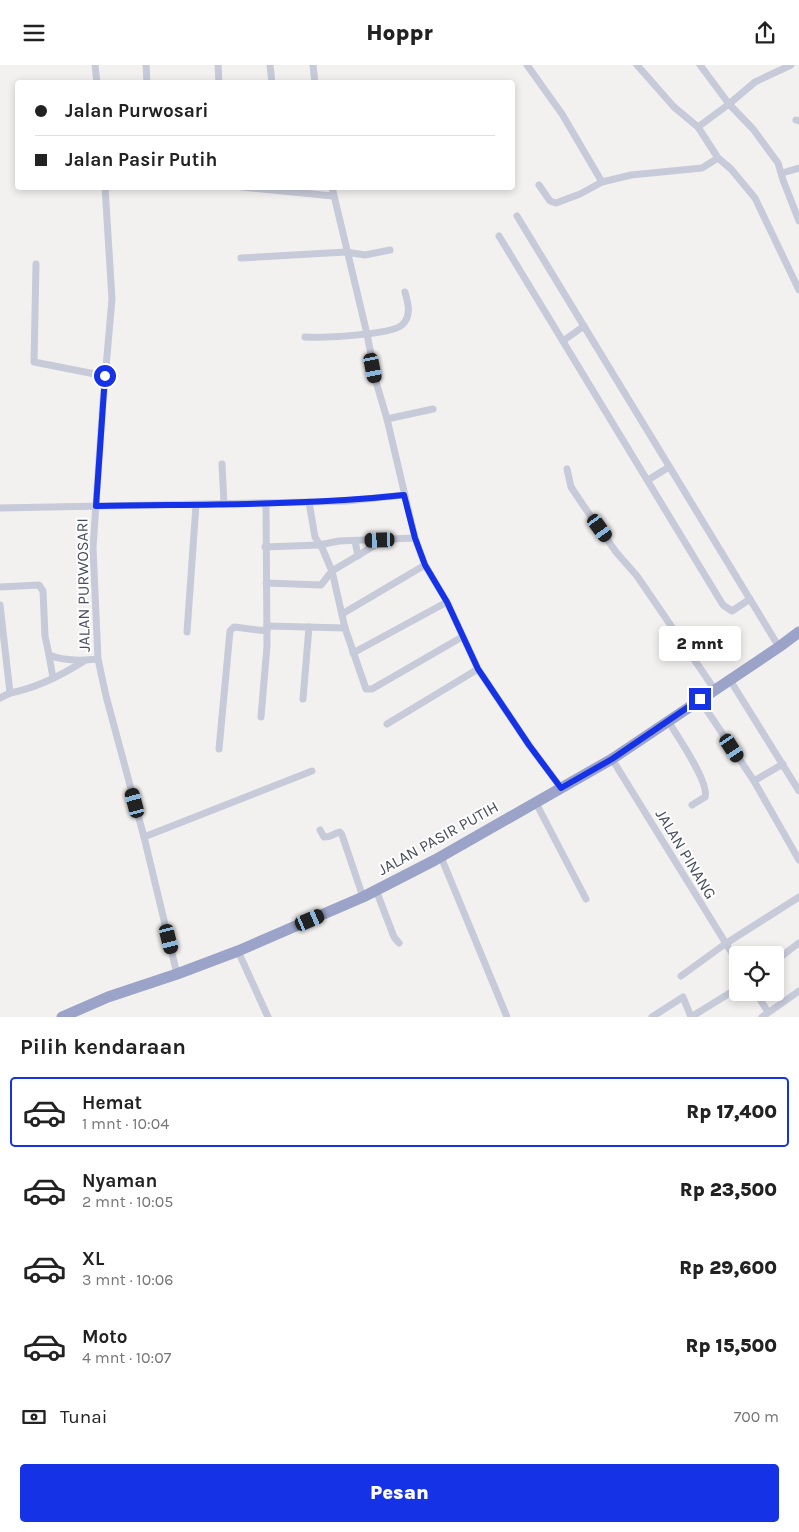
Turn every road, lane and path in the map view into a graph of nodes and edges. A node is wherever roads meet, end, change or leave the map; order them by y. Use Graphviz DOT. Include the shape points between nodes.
graph roads {
  1 [pos="95,65"];
  2 [pos="146,65"];
  3 [pos="218,65"];
  4 [pos="270,65"];
  5 [pos="313,65"];
  6 [pos="527,65"];
  7 [pos="637,65"];
  8 [pos="700,65"];
  9 [pos="791,65"];
  10 [pos="774,68"];
  11 [pos="97,80"];
  12 [pos="147,80"];
  13 [pos="220,80"];
  14 [pos="272,80"];
  15 [pos="315,80"];
  16 [pos="729,104"];
  17 [pos="698,127"];
  18 [pos="718,158"];
  19 [pos="799,169"];
  20 [pos="782,173"];
  21 [pos="602,182"];
  22 [pos="539,185"];
  23 [pos="105,190"];
  24 [pos="272,190"];
  25 [pos="332,190"];
  26 [pos="333,196"];
  27 [pos="517,216"];
  28 [pos="799,221"];
  29 [pos="498,236"];
  30 [pos="390,250"];
  31 [pos="346,252"];
  32 [pos="241,259"];
  33 [pos="36,264"];
  34 [pos="799,290"];
  35 [pos="404,292"];
  36 [pos="584,326"];
  37 [pos="367,334"];
  38 [pos="305,337"];
  39 [pos="563,341"];
  40 [pos="105,376"];
  41 [pos="433,409"];
  42 [pos="386,419"];
  43 [pos="222,464"];
  44 [pos="669,467"];
  45 [pos="567,469"];
  46 [pos="648,480"];
  47 [pos="404,495"];
  48 [pos="266,503"];
  49 [pos="309,503"];
  50 [pos="196,505"];
  51 [pos="224,505"];
  52 [pos="96,506"];
  53 [pos="0,508"];
  54 [pos="415,538"];
  55 [pos="380,540"];
  56 [pos="355,541"];
  57 [pos="319,545"];
  58 [pos="265,547"];
  59 [pos="358,556"];
  60 [pos="425,565"];
  61 [pos="332,571"];
  62 [pos="266,583"];
  63 [pos="0,587"];
  64 [pos="750,599"];
  65 [pos="447,602"];
  66 [pos="0,605"];
  67 [pos="342,614"];
  68 [pos="309,627"];
  69 [pos="267,628"];
  70 [pos="345,628"];
  71 [pos="187,632"];
  72 [pos="799,632"];
  73 [pos="462,637"];
  74 [pos="779,647"];
  75 [pos="354,653"];
  76 [pos="49,655"];
  77 [pos="98,659"];
  78 [pos="84,661"];
  79 [pos="478,669"];
  80 [pos="53,678"];
  81 [pos="730,680"];
  82 [pos="716,690"];
  83 [pos="10,693"];
  84 [pos="0,698"];
  85 [pos="303,699"];
  86 [pos="700,699"];
  87 [pos="261,717"];
  88 [pos="668,721"];
  89 [pos="387,724"];
  90 [pos="219,749"];
  91 [pos="612,759"];
  92 [pos="783,764"];
  93 [pos="312,771"];
  94 [pos="754,781"];
  95 [pos="561,788"];
  96 [pos="799,791"];
  97 [pos="536,803"];
  98 [pos="692,805"];
  99 [pos="320,830"];
  100 [pos="144,837"];
  101 [pos="441,857"];
  102 [pos="799,860"];
  103 [pos="376,890"];
  104 [pos="363,897"];
  105 [pos="799,897"];
  106 [pos="586,899"];
  107 [pos="399,943"];
  108 [pos="799,943"];
  109 [pos="724,944"];
  110 [pos="238,951"];
  111 [pos="729,951"];
  112 [pos="784,954"];
  113 [pos="177,974"];
  114 [pos="681,976"];
  115 [pos="799,991"];
  116 [pos="729,994"];
  117 [pos="759,1001"];
  118 [pos="765,1014"];
  119 [pos="62,1017"];
  120 [pos="268,1017"];
  121 [pos="507,1017"];
  122 [pos="652,1017"];
  123 [pos="691,1017"];
  1 -- 11 [label="street"];
  2 -- 12 [label="street"];
  3 -- 13 [label="street"];
  4 -- 14 [label="street"];
  5 -- 15 [label="street"];
  6 -- 21 [label="street" via="562,114"];
  7 -- 17 [label="street" via="674,107"];
  8 -- 16 [label="street"];
  9 -- 10 [label="street"];
  10 -- 16 [label="street"];
  16 -- 17 [label="street"];
  16 -- 20 [label="street" via="752,129"];
  17 -- 18 [label="street"];
  18 -- 21 [label="street" via="702,167 631,175"];
  18 -- 34 [label="street" via="755,198"];
  19 -- 20 [label="street"];
  20 -- 28 [label="street"];
  21 -- 22 [label="street" via="556,203 550,201"];
  23 -- 40 [label="street, JALAN PURWOSARI" via="112,299"];
  24 -- 26 [label="street"];
  25 -- 26 [label="street"];
  26 -- 31 [label="street"];
  27 -- 36 [label="street"];
  29 -- 39 [label="street"];
  30 -- 31 [label="street" via="365,255"];
  31 -- 32 [label="street"];
  31 -- 37 [label="street"];
  33 -- 40 [label="street" via="34,362"];
  35 -- 37 [label="street" via="409,305 403,324 398,328"];
  36 -- 39 [label="street"];
  36 -- 44 [label="street"];
  37 -- 38 [label="street"];
  37 -- 42 [label="street"];
  39 -- 46 [label="street"];
  40 -- 52 [label="street, JALAN PURWOSARI"];
  41 -- 42 [label="street"];
  42 -- 47 [label="street"];
  43 -- 51 [label="street"];
  44 -- 46 [label="street"];
  44 -- 64 [label="street"];
  45 -- 82 [label="street" via="571,487 583,505"];
  46 -- 64 [label="street" via="723,605 732,611"];
  47 -- 49 [label="street"];
  47 -- 54 [label="street"];
  48 -- 49 [label="street"];
  48 -- 51 [label="street"];
  48 -- 58 [label="street"];
  49 -- 57 [label="street"];
  50 -- 51 [label="street"];
  50 -- 52 [label="street"];
  50 -- 71 [label="street"];
  52 -- 53 [label="street"];
  52 -- 77 [label="street, JALAN PURWOSARI" via="93,548"];
  54 -- 55 [label="street"];
  54 -- 60 [label="street"];
  55 -- 56 [label="street"];
  55 -- 59 [label="street"];
  56 -- 57 [label="street"];
  56 -- 59 [label="street"];
  57 -- 58 [label="street"];
  57 -- 61 [label="street"];
  58 -- 62 [label="street"];
  59 -- 61 [label="street"];
  60 -- 65 [label="street"];
  60 -- 67 [label="street"];
  61 -- 62 [label="street" via="321,585"];
  61 -- 67 [label="street"];
  62 -- 69 [label="street"];
  63 -- 76 [label="street" via="42,587"];
  64 -- 74 [label="street"];
  65 -- 73 [label="street"];
  65 -- 75 [label="street"];
  66 -- 83 [label="street"];
  67 -- 70 [label="street"];
  68 -- 69 [label="street"];
  68 -- 70 [label="street"];
  68 -- 85 [label="street"];
  69 -- 87 [label="street"];
  69 -- 90 [label="street" via="234,627 230,631"];
  70 -- 75 [label="street"];
  72 -- 74 [label="highway, JALAN PASIR PUTIH"];
  73 -- 75 [label="street" via="369,690 363,684"];
  73 -- 79 [label="street"];
  74 -- 81 [label="highway, JALAN PASIR PUTIH"];
  76 -- 78 [label="street"];
  76 -- 80 [label="street"];
  77 -- 78 [label="street"];
  77 -- 100 [label="street, JALAN PURWOSARI"];
  78 -- 80 [label="street"];
  79 -- 89 [label="street"];
  79 -- 95 [label="street"];
  80 -- 83 [label="street"];
  81 -- 82 [label="highway, JALAN PASIR PUTIH"];
  81 -- 92 [label="street"];
  82 -- 86 [label="highway, JALAN PASIR PUTIH"];
  83 -- 84 [label="street"];
  86 -- 88 [label="highway, JALAN PASIR PUTIH"];
  86 -- 94 [label="street"];
  88 -- 91 [label="highway, JALAN PASIR PUTIH"];
  88 -- 98 [label="street" via="696,765 706,788 704,797"];
  91 -- 95 [label="highway, JALAN PASIR PUTIH"];
  91 -- 109 [label="street, JALAN PINANG"];
  92 -- 94 [label="street"];
  92 -- 96 [label="street"];
  93 -- 100 [label="street"];
  94 -- 102 [label="street"];
  95 -- 97 [label="highway, JALAN PASIR PUTIH"];
  97 -- 101 [label="highway, JALAN PASIR PUTIH"];
  97 -- 106 [label="street"];
  99 -- 104 [label="street" via="324,837 337,833 342,835"];
  100 -- 113 [label="street, JALAN PURWOSARI"];
  101 -- 103 [label="highway, JALAN PASIR PUTIH"];
  101 -- 121 [label="street"];
  103 -- 104 [label="highway, JALAN PASIR PUTIH"];
  103 -- 107 [label="street"];
  104 -- 110 [label="highway, JALAN PASIR PUTIH"];
  105 -- 109 [label="street"];
  108 -- 112 [label="street"];
  109 -- 111 [label="street, JALAN PINANG"];
  109 -- 114 [label="street"];
  110 -- 113 [label="highway, JALAN PASIR PUTIH"];
  110 -- 120 [label="street"];
  113 -- 119 [label="highway, JALAN PASIR PUTIH" via="108,997"];
  115 -- 118 [label="street"];
  116 -- 123 [label="street"];
  117 -- 118 [label="street"];
  122 -- 123 [label="street" via="683,997"];
}
